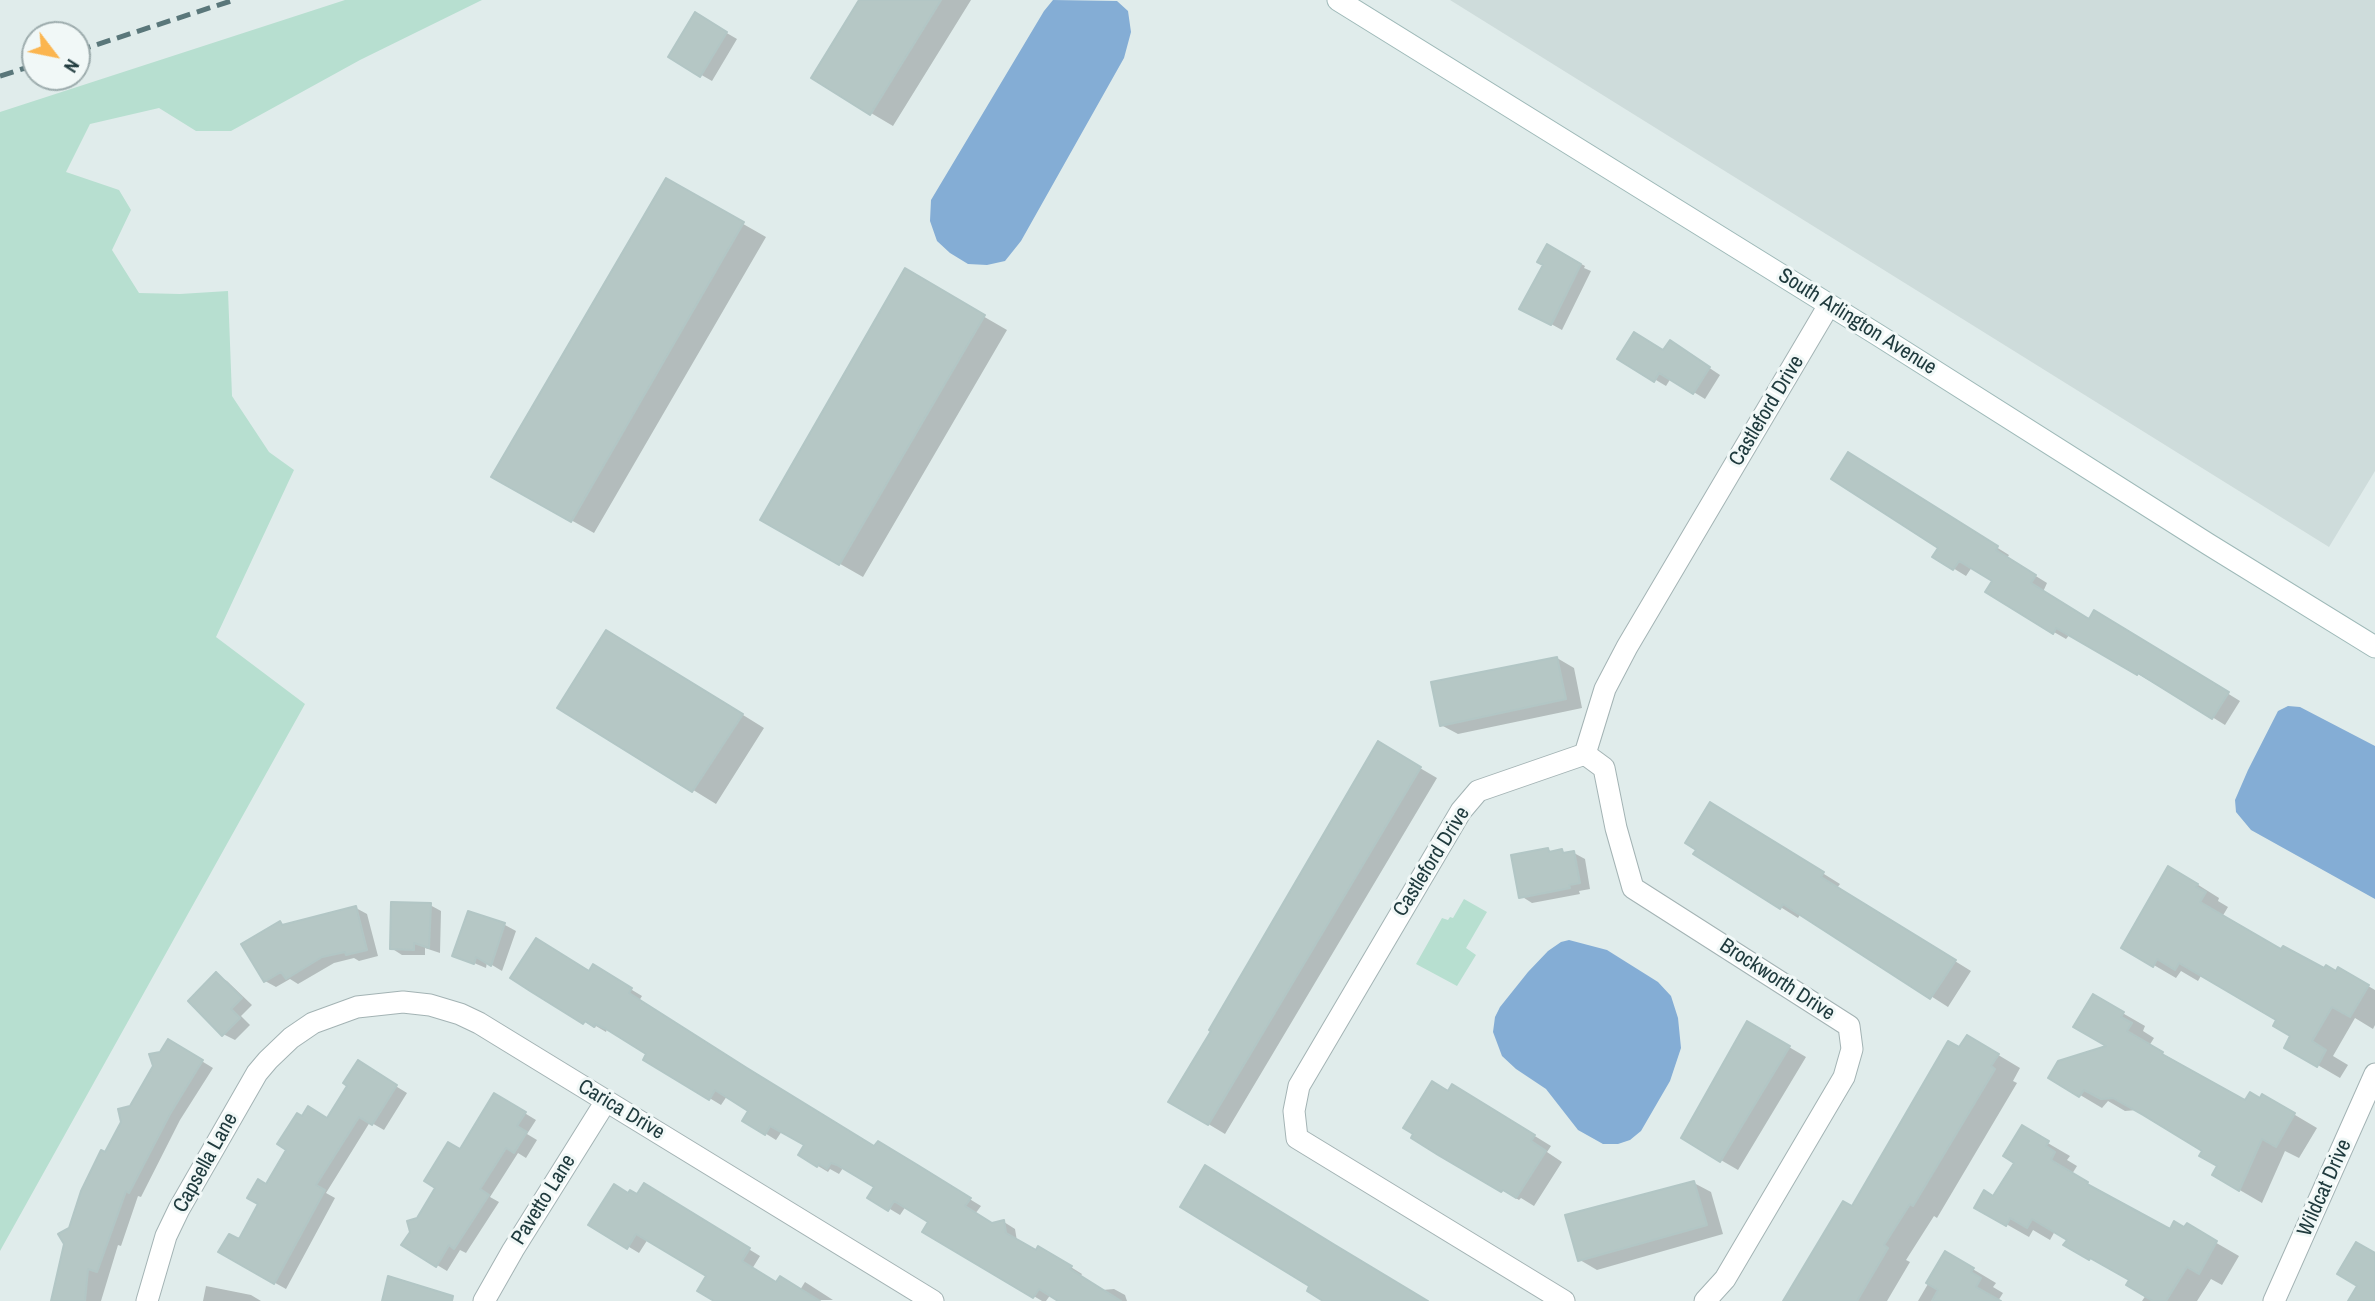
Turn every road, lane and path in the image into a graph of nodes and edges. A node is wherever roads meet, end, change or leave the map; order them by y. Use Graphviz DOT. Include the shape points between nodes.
graph roads {
  1 [pos="1338,0"];
  2 [pos="1829,305"];
  3 [pos="2375,647"];
  4 [pos="1585,754"];
  5 [pos="291,1038"];
  6 [pos="2375,1074"];
  7 [pos="606,1101"];
  8 [pos="147,1301"];
  9 [pos="484,1301"];
  10 [pos="933,1301"];
  11 [pos="1564,1301"];
  12 [pos="1705,1301"];
  13 [pos="2274,1301"];
  1 -- 2 [label="street, South Arlington Avenue"];
  2 -- 3 [label="street, South Arlington Avenue"];
  2 -- 4 [label="street, Castleford Drive" via="1627,647 1605,689"];
  4 -- 11 [label="street, Castleford Drive" via="1478,791 1461,811 1298,1086 1294,1111 1297,1138"];
  4 -- 12 [label="street, Brockworth Drive" via="1604,768 1633,888 1849,1026 1852,1049 1844,1077 1725,1279"];
  5 -- 7 [label="street, Carica Drive" via="313,1023 357,1007 403,1002 430,1005 479,1023"];
  5 -- 8 [label="street, Capsella Lane" via="257,1073 179,1209"];
  6 -- 13 [label="street, Wildcat Drive"];
  7 -- 9 [label="street, Pavetto Lane"];
  7 -- 10 [label="street, Carica Drive"];
}
